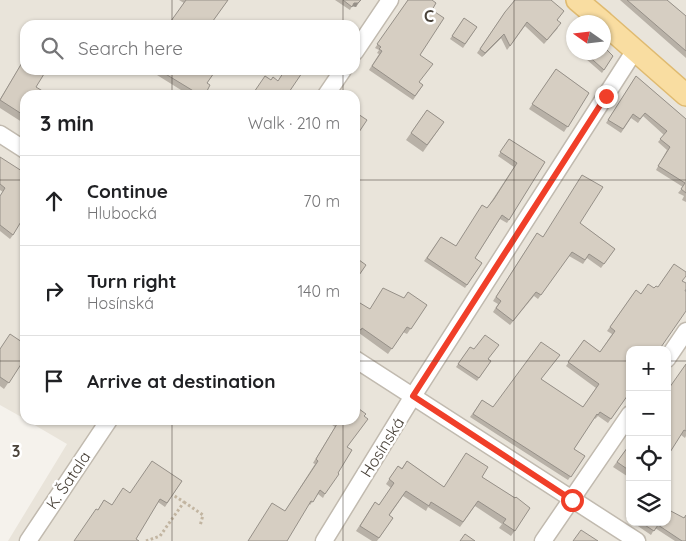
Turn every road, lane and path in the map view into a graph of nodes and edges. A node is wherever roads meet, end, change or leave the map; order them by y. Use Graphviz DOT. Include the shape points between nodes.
graph roads {
  1 [pos="390,0"];
  2 [pos="577,0"];
  3 [pos="594,15"];
  4 [pos="611,30"];
  5 [pos="360,45"];
  6 [pos="635,50"];
  7 [pos="340,75"];
  8 [pos="329,90"];
  9 [pos="686,95"];
  10 [pos="0,134"];
  11 [pos="20,147"];
  12 [pos="686,331"];
  13 [pos="671,353"];
  14 [pos="360,362"];
  15 [pos="413,396"];
  16 [pos="626,420"];
  17 [pos="106,425"];
  18 [pos="173,495"];
  19 [pos="572,500"];
  20 [pos="184,502"];
  21 [pos="200,526"];
  22 [pos="28,541"];
  23 [pos="146,541"];
  24 [pos="324,541"];
  25 [pos="543,541"];
  26 [pos="637,541"];
  1 -- 5 [label="street"];
  2 -- 3 [label="main road"];
  4 -- 6 [label="main road"];
  6 -- 9 [label="main road"];
  6 -- 15 [label="street, Hosínská"];
  7 -- 8 [label="street"];
  10 -- 11 [label="street"];
  12 -- 13 [label="street"];
  14 -- 15 [label="street"];
  15 -- 19 [label="street"];
  15 -- 24 [label="street, Hosínská"];
  16 -- 19 [label="street"];
  17 -- 22 [label="street, K. Šatala"];
  18 -- 20 [label="path"];
  19 -- 25 [label="street"];
  19 -- 26 [label="street"];
  20 -- 21 [label="path" via="202,515"];
  20 -- 23 [label="path" via="160,536"];
}
